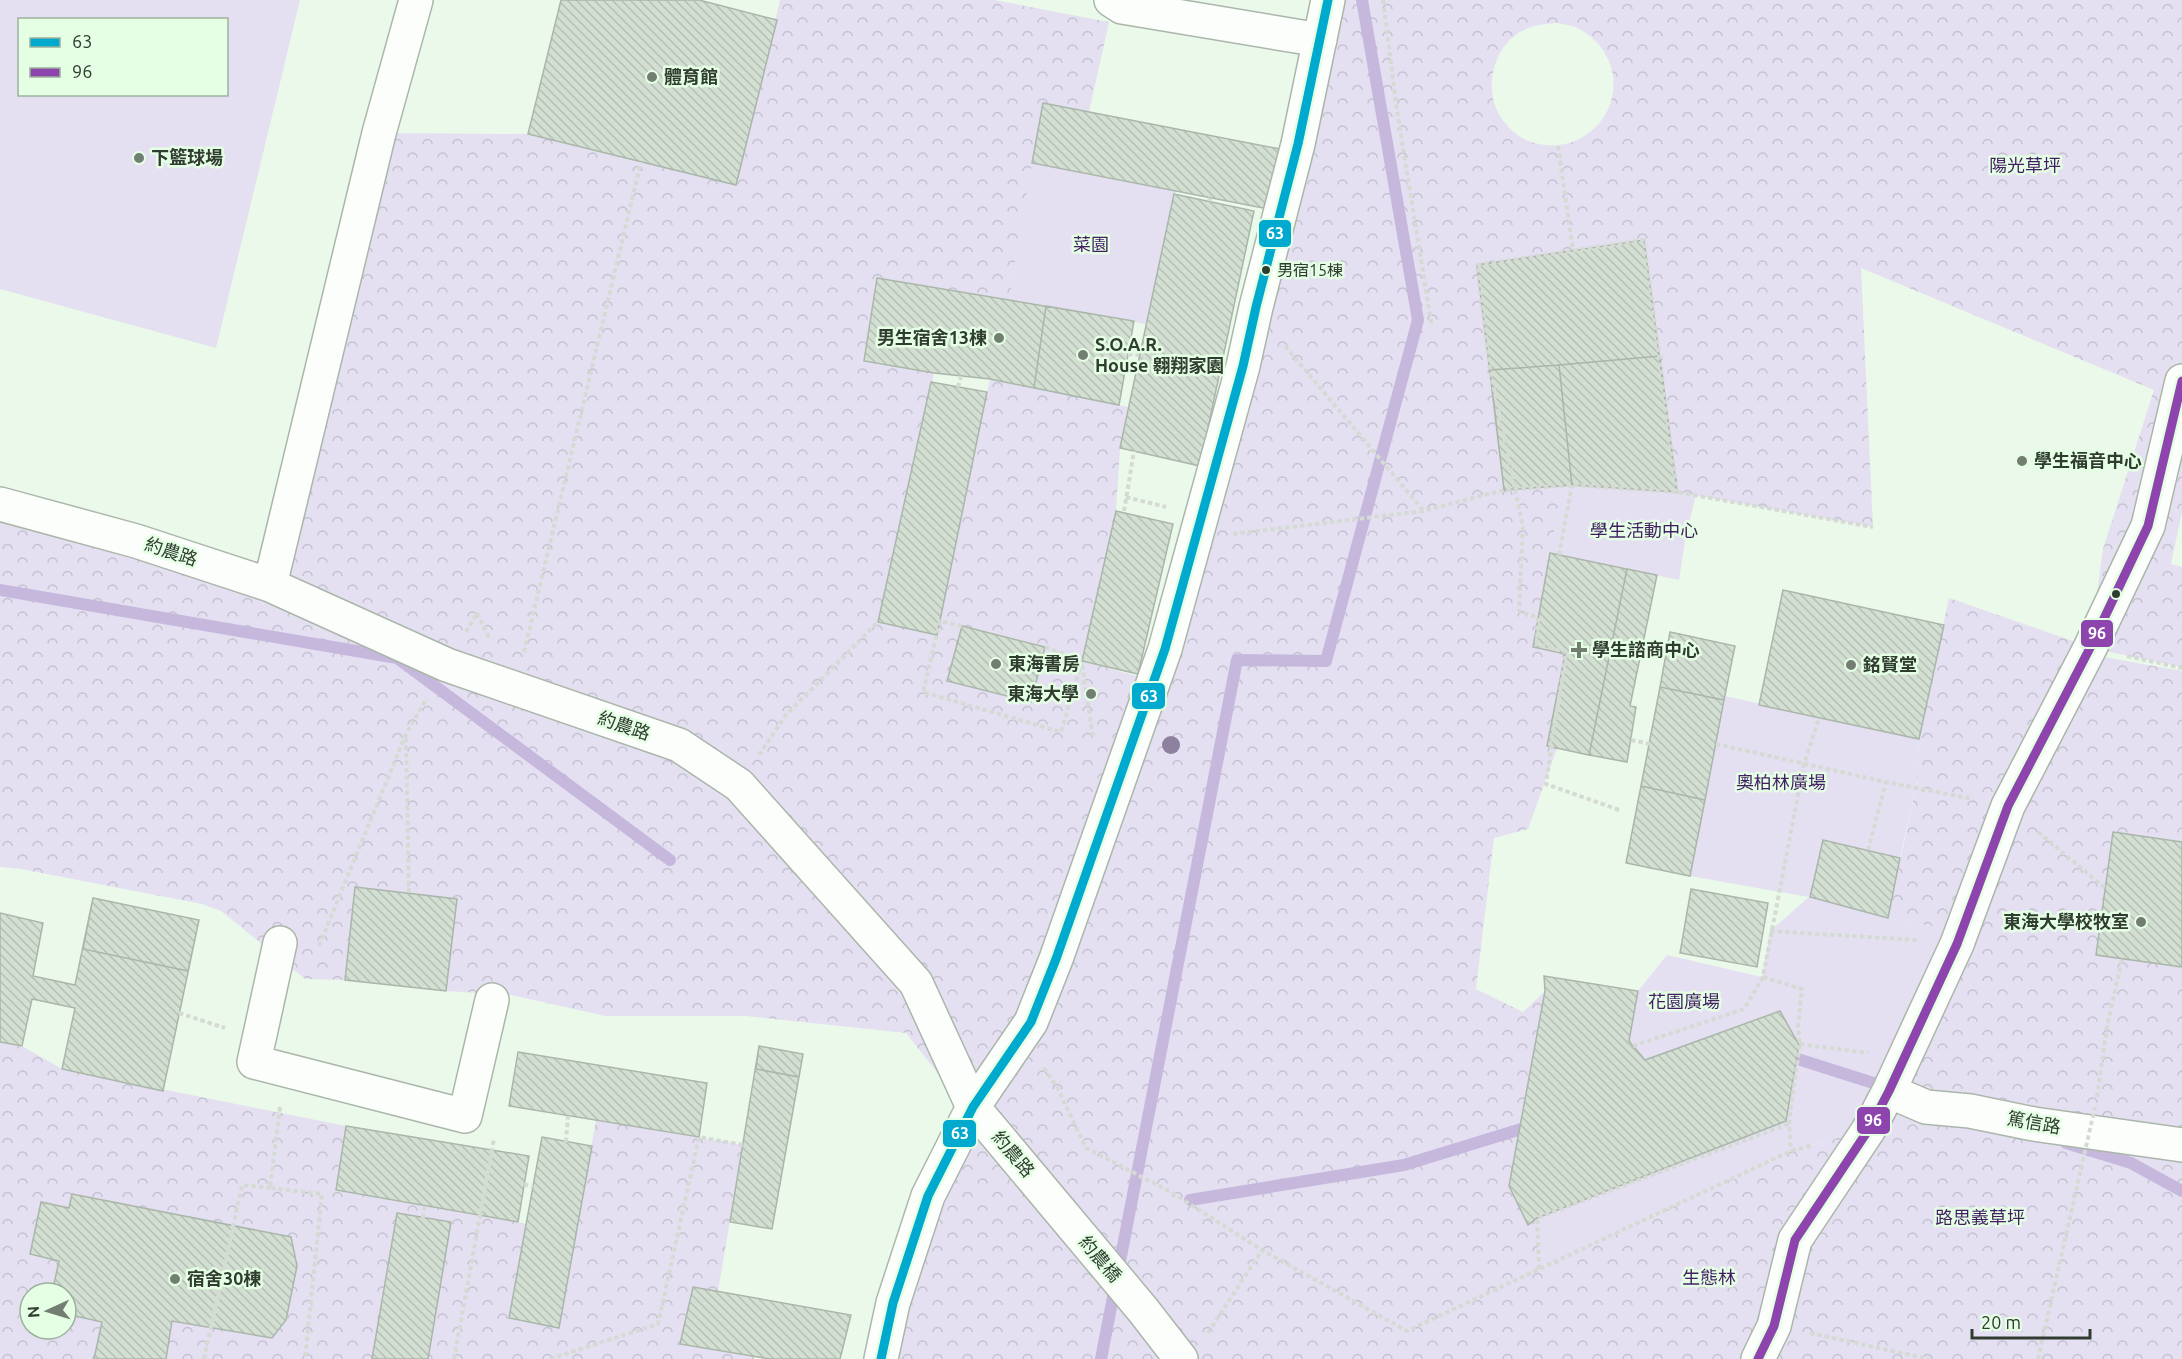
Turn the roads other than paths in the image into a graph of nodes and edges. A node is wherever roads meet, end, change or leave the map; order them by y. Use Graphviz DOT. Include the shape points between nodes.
graph roads {
  1 [pos="416,0"];
  2 [pos="1111,0"];
  3 [pos="1328,0"];
  4 [pos="1320,40"];
  5 [pos="2182,381"];
  6 [pos="0,504"];
  7 [pos="270,585"];
  8 [pos="280,943"];
  9 [pos="492,1000"];
  10 [pos="1897,1073"];
  11 [pos="973,1107"];
  12 [pos="2182,1145"];
  13 [pos="1058,1208"];
  14 [pos="1193,1349"];
  15 [pos="881,1359"];
  16 [pos="1758,1359"];
  1 -- 7 [label="street" via="379,133"];
  2 -- 4 [label="street" via="1122,8"];
  3 -- 4 [label="street"];
  4 -- 11 [label="street" via="1243,366 1165,649 1031,1022"];
  5 -- 10 [label="street" via="2148,526 2008,806 1957,944"];
  6 -- 7 [label="street, 約農路" via="136,541"];
  7 -- 11 [label="street, 約農路" via="447,664 679,745 739,785 916,982"];
  8 -- 9 [label="street" via="254,1062 465,1116"];
  10 -- 12 [label="street, 篤信路" via="1926,1107"];
  10 -- 16 [label="street" via="1869,1129 1795,1240 1774,1326"];
  11 -- 13 [label="street, 約農路"];
  11 -- 15 [label="street" via="928,1196 893,1303"];
  13 -- 14 [label="street, 約農橋" via="1143,1310"];
}
